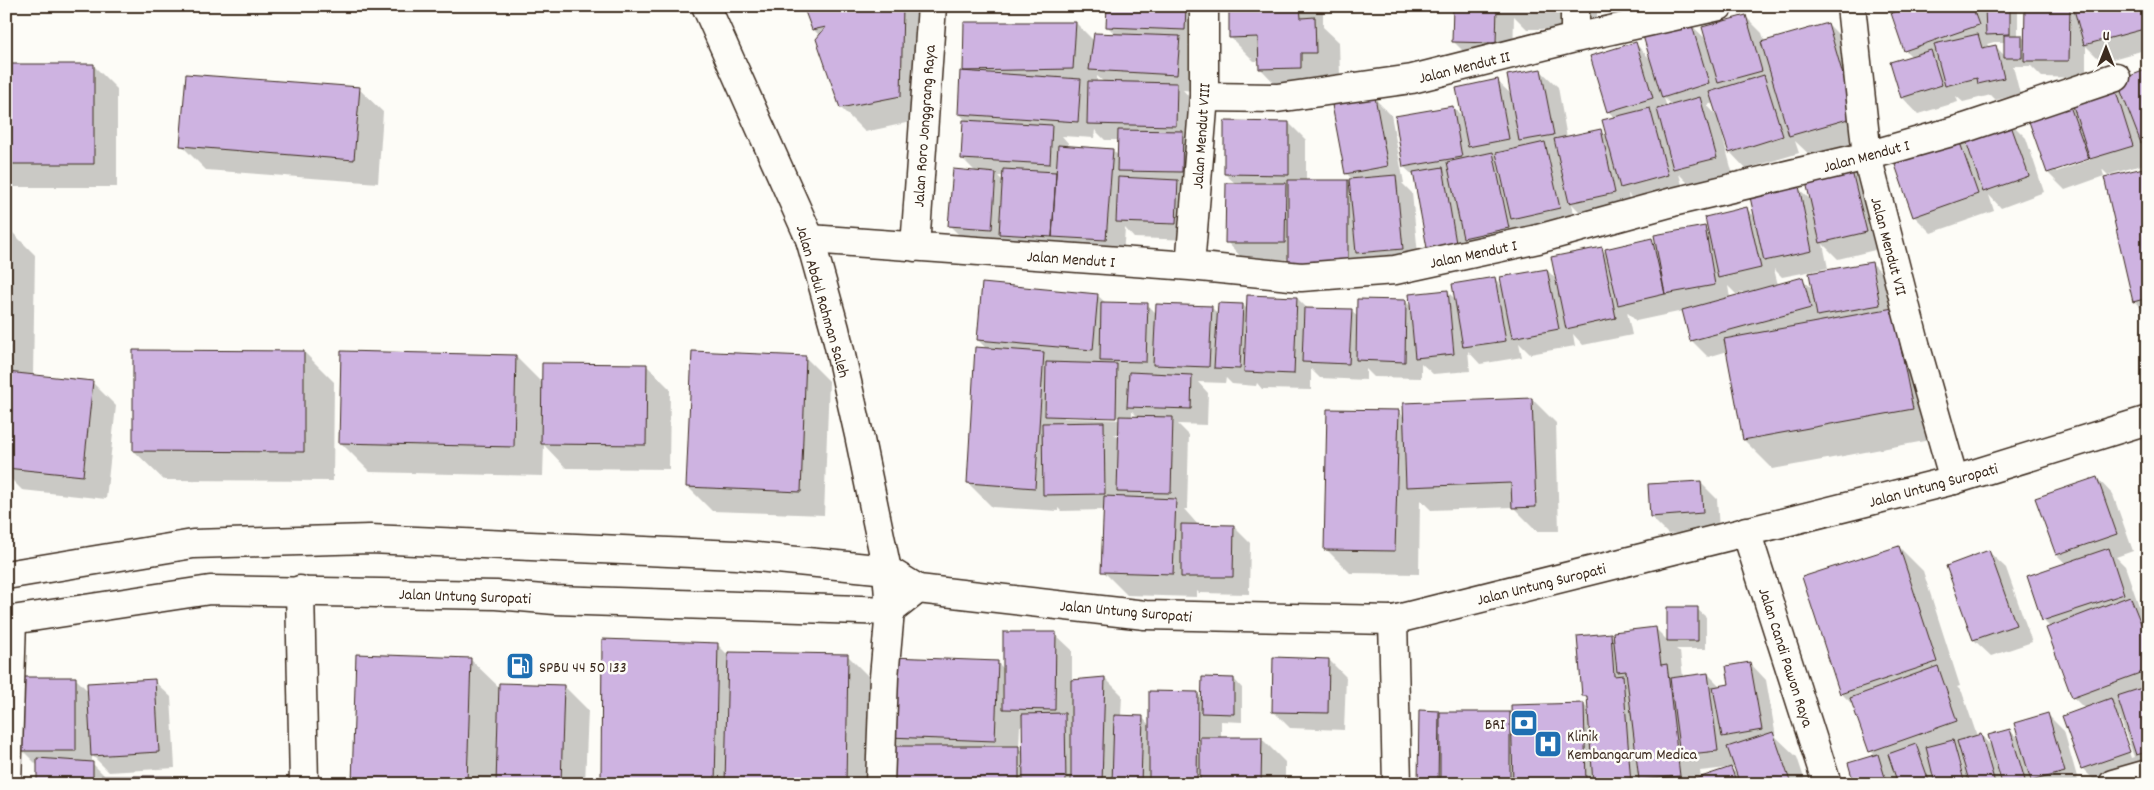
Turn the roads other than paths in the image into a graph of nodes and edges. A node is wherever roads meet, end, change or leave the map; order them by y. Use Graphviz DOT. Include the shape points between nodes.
graph roads {
  1 [pos="706,6"];
  2 [pos="932,6"];
  3 [pos="1204,6"];
  4 [pos="1575,6"];
  5 [pos="1719,6"];
  6 [pos="1851,6"];
  7 [pos="1575,38"];
  8 [pos="2116,77"];
  9 [pos="1204,97"];
  10 [pos="1867,156"];
  11 [pos="810,239"];
  12 [pos="915,246"];
  13 [pos="1190,266"];
  14 [pos="2148,420"];
  15 [pos="1954,480"];
  16 [pos="1746,531"];
  17 [pos="887,570"];
  18 [pos="6,575"];
  19 [pos="918,589"];
  20 [pos="300,590"];
  21 [pos="890,611"];
  22 [pos="9,619"];
  23 [pos="1394,620"];
  24 [pos="2148,774"];
  25 [pos="7,784"];
  26 [pos="304,784"];
  27 [pos="880,784"];
  28 [pos="1397,784"];
  29 [pos="1827,784"];
  30 [pos="2113,784"];
  1 -- 11 [label="street, Jalan Abdul Rahman Saleh"];
  2 -- 12 [label="street, Jalan Roro Jonggrang Raya"];
  3 -- 9 [label="street, Jalan Mendut VIII"];
  4 -- 7 [label="street"];
  5 -- 7 [label="street, Jalan Mendut II"];
  6 -- 10 [label="street, Jalan Mendut VII"];
  7 -- 9 [label="street, Jalan Mendut II" via="1412,79 1277,98"];
  8 -- 10 [label="street, Jalan Mendut I" via="1965,128"];
  9 -- 13 [label="street, Jalan Mendut VIII"];
  10 -- 13 [label="street, Jalan Mendut I" via="1673,202 1538,239 1395,270 1301,277"];
  10 -- 15 [label="street, Jalan Mendut VII"];
  11 -- 12 [label="street, Jalan Mendut I"];
  11 -- 17 [label="street, Jalan Abdul Rahman Saleh" via="835,329"];
  12 -- 13 [label="street, Jalan Mendut I"];
  14 -- 15 [label="street, Jalan Untung Suropati"];
  15 -- 16 [label="street, Jalan Untung Suropati"];
  16 -- 23 [label="street, Jalan Untung Suropati"];
  16 -- 29 [label="street, Jalan Candi Pawon Raya"];
  17 -- 18 [label="street, Jalan Untung Suropati" via="737,555 370,539 194,544"];
  17 -- 19 [label="street, Jalan Untung Suropati"];
  17 -- 21 [label="street, Jalan Abdul Rahman Saleh"];
  19 -- 21 [label="street"];
  19 -- 23 [label="street, Jalan Untung Suropati" via="1145,615"];
  20 -- 21 [label="street, Jalan Untung Suropati"];
  20 -- 22 [label="street, Jalan Untung Suropati" via="210,590"];
  20 -- 26 [label="street"];
  21 -- 27 [label="street, Jalan Abdul Rahman Saleh"];
  22 -- 25 [label="street"];
  23 -- 28 [label="street"];
  24 -- 30 [label="street"];
}
